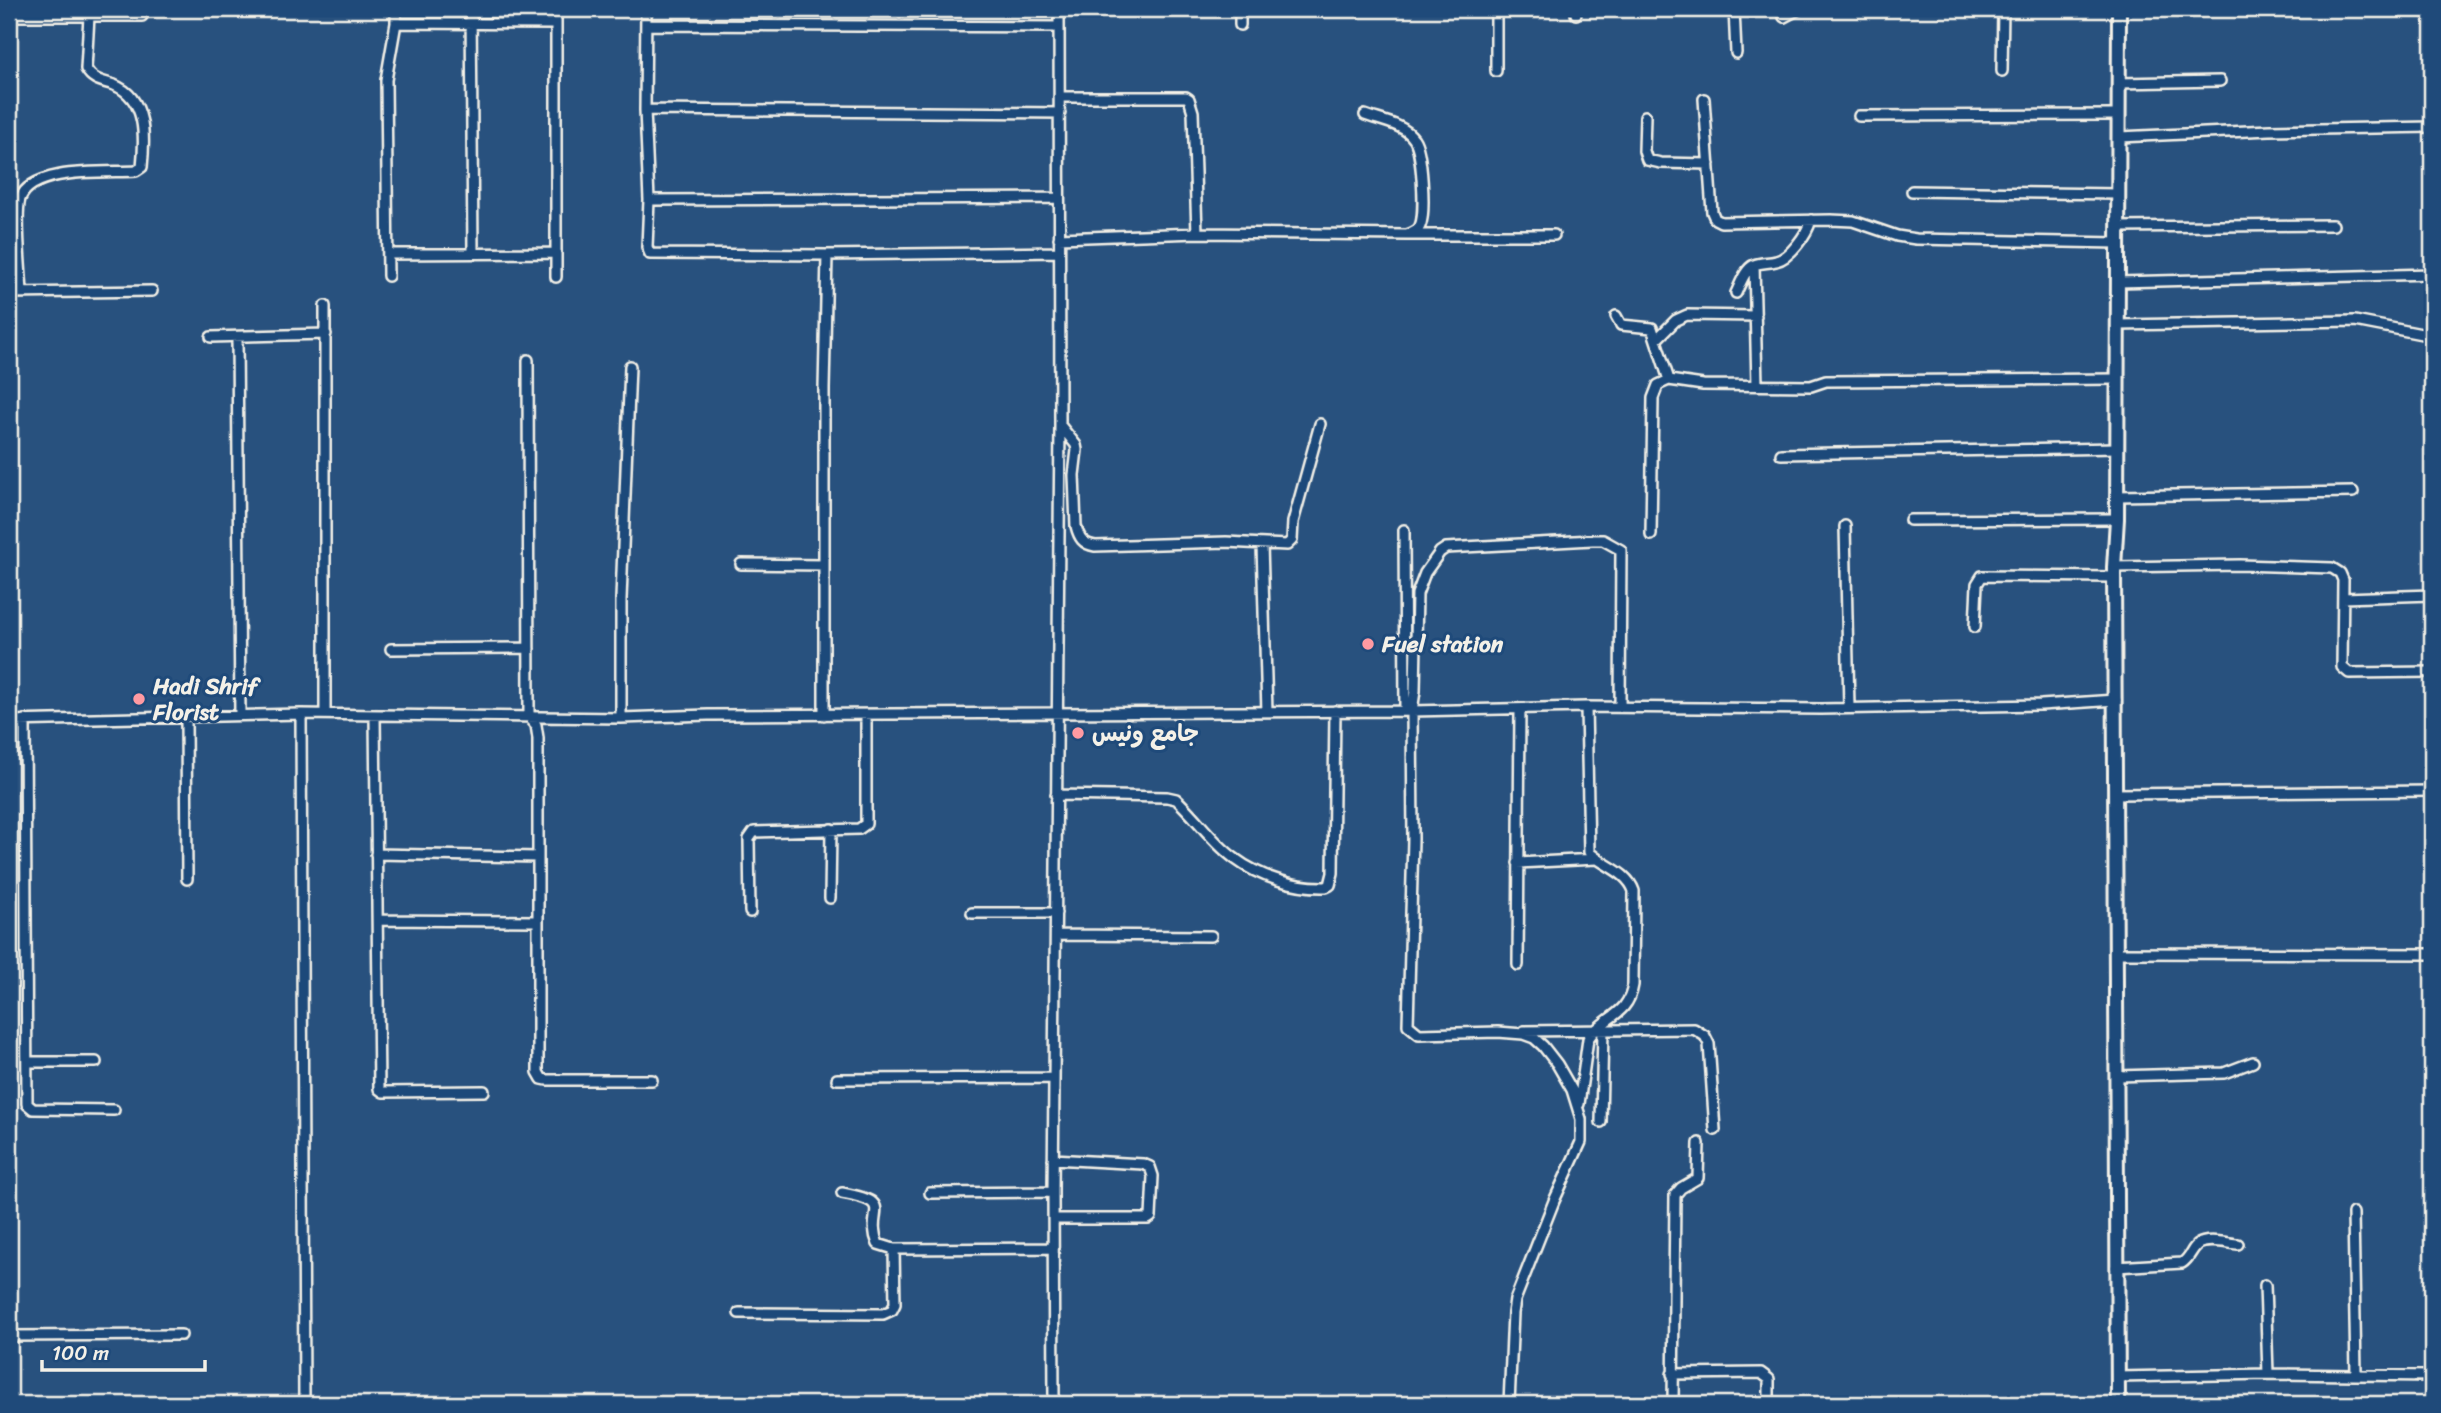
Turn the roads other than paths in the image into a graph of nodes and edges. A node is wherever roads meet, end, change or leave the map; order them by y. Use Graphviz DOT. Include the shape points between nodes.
graph roads {
  1 [pos="396,9"];
  2 [pos="471,9"];
  3 [pos="556,9"];
  4 [pos="646,9"];
  5 [pos="1059,9"];
  6 [pos="1240,9"];
  7 [pos="1496,9"];
  8 [pos="1734,9"];
  9 [pos="1799,9"];
  10 [pos="2003,9"];
  11 [pos="2119,9"];
  12 [pos="9,16"];
  13 [pos="89,16"];
  14 [pos="142,16"];
  15 [pos="1784,17"];
  16 [pos="397,23"];
  17 [pos="556,24"];
  18 [pos="471,25"];
  19 [pos="646,25"];
  20 [pos="1240,25"];
  21 [pos="1059,27"];
  22 [pos="1736,53"];
  23 [pos="1496,71"];
  24 [pos="2003,72"];
  25 [pos="2220,81"];
  26 [pos="2119,83"];
  27 [pos="1059,97"];
  28 [pos="1704,99"];
  29 [pos="645,110"];
  30 [pos="1060,113"];
  31 [pos="1365,115"];
  32 [pos="2119,115"];
  33 [pos="1645,116"];
  34 [pos="1859,116"];
  35 [pos="2432,127"];
  36 [pos="2119,137"];
  37 [pos="1709,164"];
  38 [pos="1912,191"];
  39 [pos="2118,194"];
  40 [pos="1059,198"];
  41 [pos="649,200"];
  42 [pos="1811,220"];
  43 [pos="2333,225"];
  44 [pos="2118,227"];
  45 [pos="1197,233"];
  46 [pos="1407,235"];
  47 [pos="1554,235"];
  48 [pos="1059,238"];
  49 [pos="2118,243"];
  50 [pos="473,252"];
  51 [pos="1058,252"];
  52 [pos="556,253"];
  53 [pos="388,254"];
  54 [pos="827,255"];
  55 [pos="1754,265"];
  56 [pos="2432,274"];
  57 [pos="388,276"];
  58 [pos="556,277"];
  59 [pos="2118,282"];
  60 [pos="152,291"];
  61 [pos="22,292"];
  62 [pos="9,293"];
  63 [pos="1736,293"];
  64 [pos="326,306"];
  65 [pos="1616,316"];
  66 [pos="1756,316"];
  67 [pos="2118,325"];
  68 [pos="326,334"];
  69 [pos="2432,336"];
  70 [pos="211,337"];
  71 [pos="237,337"];
  72 [pos="1657,339"];
  73 [pos="528,360"];
  74 [pos="630,366"];
  75 [pos="2118,379"];
  76 [pos="1669,380"];
  77 [pos="1757,385"];
  78 [pos="1320,424"];
  79 [pos="1060,425"];
  80 [pos="2117,448"];
  81 [pos="1781,454"];
  82 [pos="2353,492"];
  83 [pos="2117,496"];
  84 [pos="2117,519"];
  85 [pos="1910,520"];
  86 [pos="1845,526"];
  87 [pos="1404,530"];
  88 [pos="1651,536"];
  89 [pos="1262,545"];
  90 [pos="741,564"];
  91 [pos="824,565"];
  92 [pos="2114,572"];
  93 [pos="2432,595"];
  94 [pos="2343,598"];
  95 [pos="1975,627"];
  96 [pos="529,648"];
  97 [pos="391,649"];
  98 [pos="2432,672"];
  99 [pos="2116,700"];
  100 [pos="1586,707"];
  101 [pos="1620,707"];
  102 [pos="1849,708"];
  103 [pos="1520,709"];
  104 [pos="1335,711"];
  105 [pos="1408,711"];
  106 [pos="1267,712"];
  107 [pos="301,714"];
  108 [pos="326,714"];
  109 [pos="1058,714"];
  110 [pos="240,715"];
  111 [pos="824,715"];
  112 [pos="866,715"];
  113 [pos="375,716"];
  114 [pos="187,717"];
  115 [pos="529,717"];
  116 [pos="621,718"];
  117 [pos="9,720"];
  118 [pos="24,720"];
  119 [pos="2432,791"];
  120 [pos="2116,794"];
  121 [pos="1056,795"];
  122 [pos="831,829"];
  123 [pos="376,854"];
  124 [pos="537,857"];
  125 [pos="1596,859"];
  126 [pos="1518,863"];
  127 [pos="187,879"];
  128 [pos="830,898"];
  129 [pos="750,912"];
  130 [pos="972,913"];
  131 [pos="1056,913"];
  132 [pos="377,920"];
  133 [pos="537,921"];
  134 [pos="1056,935"];
  135 [pos="1211,936"];
  136 [pos="2116,953"];
  137 [pos="2432,954"];
  138 [pos="1518,965"];
  139 [pos="1598,1030"];
  140 [pos="1511,1032"];
  141 [pos="27,1062"];
  142 [pos="96,1062"];
  143 [pos="2253,1062"];
  144 [pos="2117,1076"];
  145 [pos="1054,1078"];
  146 [pos="837,1079"];
  147 [pos="652,1080"];
  148 [pos="484,1091"];
  149 [pos="1578,1107"];
  150 [pos="114,1110"];
  151 [pos="1601,1122"];
  152 [pos="1714,1130"];
  153 [pos="1699,1143"];
  154 [pos="1053,1159"];
  155 [pos="930,1192"];
  156 [pos="1053,1192"];
  157 [pos="842,1194"];
  158 [pos="2353,1213"];
  159 [pos="1052,1219"];
  160 [pos="2238,1244"];
  161 [pos="1052,1248"];
  162 [pos="894,1249"];
  163 [pos="2116,1267"];
  164 [pos="2265,1285"];
  165 [pos="739,1313"];
  166 [pos="181,1335"];
  167 [pos="9,1336"];
  168 [pos="2356,1373"];
  169 [pos="1672,1374"];
  170 [pos="2268,1374"];
  171 [pos="2432,1376"];
  172 [pos="2118,1377"];
  173 [pos="304,1404"];
  174 [pos="1054,1404"];
  175 [pos="1509,1404"];
  176 [pos="1673,1404"];
  177 [pos="1769,1404"];
  178 [pos="2118,1404"];
  1 -- 16 [label="street"];
  2 -- 18 [label="street"];
  3 -- 17 [label="street"];
  4 -- 19 [label="street"];
  5 -- 21 [label="street"];
  6 -- 20 [label="street"];
  7 -- 23 [label="street"];
  8 -- 22 [label="street"];
  9 -- 15 [label="street"];
  10 -- 24 [label="street"];
  11 -- 26 [label="main road"];
  12 -- 13 [label="street"];
  13 -- 14 [label="street"];
  13 -- 61 [label="street" via="86,69 94,79 117,86 137,106 143,132 142,167 52,177 26,191 19,216"];
  16 -- 18 [label="street"];
  16 -- 53 [label="street" via="386,80"];
  17 -- 18 [label="street"];
  17 -- 52 [label="street"];
  18 -- 50 [label="street"];
  19 -- 21 [label="street"];
  19 -- 29 [label="street"];
  21 -- 27 [label="street"];
  25 -- 26 [label="street"];
  26 -- 32 [label="main road"];
  27 -- 30 [label="street"];
  27 -- 45 [label="street" via="1189,99"];
  28 -- 37 [label="street"];
  29 -- 30 [label="street"];
  29 -- 41 [label="street"];
  30 -- 40 [label="street"];
  31 -- 46 [label="street" via="1405,129 1415,140 1422,223"];
  32 -- 34 [label="street"];
  32 -- 36 [label="main road"];
  33 -- 37 [label="street" via="1647,160"];
  35 -- 36 [label="street"];
  36 -- 39 [label="main road"];
  37 -- 42 [label="street" via="1714,219"];
  38 -- 39 [label="street"];
  39 -- 44 [label="main road"];
  40 -- 41 [label="street"];
  40 -- 48 [label="street"];
  41 -- 54 [label="street" via="650,254"];
  42 -- 49 [label="street" via="1853,221 1916,239"];
  42 -- 55 [label="street" via="1786,257"];
  43 -- 44 [label="street"];
  44 -- 49 [label="main road"];
  45 -- 46 [label="street"];
  45 -- 48 [label="street"];
  46 -- 47 [label="street"];
  48 -- 51 [label="street"];
  49 -- 59 [label="main road"];
  50 -- 52 [label="street"];
  50 -- 53 [label="street"];
  51 -- 54 [label="street"];
  51 -- 79 [label="street"];
  52 -- 58 [label="street"];
  53 -- 57 [label="street"];
  54 -- 91 [label="street"];
  55 -- 63 [label="street"];
  55 -- 66 [label="street"];
  56 -- 59 [label="street"];
  59 -- 67 [label="main road"];
  60 -- 61 [label="street"];
  61 -- 62 [label="street"];
  64 -- 68 [label="street"];
  65 -- 72 [label="street" via="1621,325 1653,328"];
  66 -- 72 [label="street" via="1687,315"];
  66 -- 77 [label="street"];
  67 -- 69 [label="street" via="2355,321"];
  67 -- 75 [label="main road"];
  68 -- 71 [label="street"];
  68 -- 108 [label="street"];
  70 -- 71 [label="street"];
  71 -- 110 [label="street"];
  72 -- 76 [label="street"];
  73 -- 96 [label="street"];
  74 -- 116 [label="street"];
  75 -- 77 [label="street"];
  75 -- 80 [label="main road"];
  76 -- 77 [label="street"];
  76 -- 88 [label="street" via="1658,385 1653,398"];
  78 -- 89 [label="street" via="1291,544"];
  79 -- 89 [label="street" via="1076,445 1076,526 1087,544"];
  79 -- 109 [label="street"];
  80 -- 81 [label="street"];
  80 -- 83 [label="main road"];
  82 -- 83 [label="street"];
  83 -- 84 [label="main road"];
  84 -- 85 [label="street"];
  84 -- 92 [label="main road"];
  86 -- 102 [label="street"];
  87 -- 105 [label="street"];
  89 -- 106 [label="street"];
  90 -- 91 [label="street"];
  91 -- 111 [label="street"];
  92 -- 94 [label="street" via="2318,566 2340,573"];
  92 -- 95 [label="street" via="1982,576 1977,584"];
  92 -- 99 [label="main road"];
  93 -- 94 [label="street"];
  94 -- 98 [label="street" via="2345,671"];
  96 -- 97 [label="street"];
  96 -- 115 [label="street"];
  99 -- 102 [label="street"];
  99 -- 120 [label="main road"];
  100 -- 101 [label="street"];
  100 -- 103 [label="street"];
  100 -- 125 [label="street" via="1590,852"];
  101 -- 102 [label="street"];
  101 -- 105 [label="street" via="1621,550 1603,540 1592,540 1443,550 1416,594 1415,691"];
  103 -- 105 [label="street"];
  103 -- 126 [label="street"];
  104 -- 105 [label="street"];
  104 -- 106 [label="street"];
  104 -- 121 [label="street" via="1333,873 1326,887 1293,886 1251,869 1233,858 1176,799"];
  105 -- 140 [label="street" via="1413,839 1408,1024 1419,1034"];
  106 -- 109 [label="street"];
  107 -- 108 [label="street"];
  107 -- 110 [label="street"];
  107 -- 173 [label="street"];
  108 -- 113 [label="street"];
  109 -- 112 [label="street"];
  109 -- 121 [label="street"];
  110 -- 114 [label="street"];
  111 -- 112 [label="street"];
  111 -- 116 [label="street"];
  112 -- 122 [label="street" via="866,824 859,829"];
  113 -- 115 [label="street"];
  113 -- 123 [label="street"];
  114 -- 118 [label="street"];
  114 -- 127 [label="street"];
  115 -- 116 [label="street"];
  115 -- 124 [label="street" via="537,729"];
  117 -- 118 [label="street"];
  118 -- 141 [label="street"];
  119 -- 120 [label="street"];
  120 -- 136 [label="main road"];
  121 -- 131 [label="street"];
  122 -- 128 [label="street"];
  122 -- 129 [label="street" via="751,835"];
  123 -- 124 [label="street"];
  123 -- 132 [label="street"];
  124 -- 133 [label="street"];
  125 -- 126 [label="street"];
  125 -- 139 [label="street" via="1614,868 1634,891 1631,998"];
  126 -- 138 [label="street"];
  130 -- 131 [label="street"];
  131 -- 134 [label="street"];
  132 -- 133 [label="street"];
  132 -- 148 [label="street" via="379,1089"];
  133 -- 147 [label="street" via="539,1076 547,1080"];
  134 -- 135 [label="street"];
  134 -- 145 [label="street"];
  136 -- 137 [label="street"];
  136 -- 144 [label="main road"];
  139 -- 140 [label="street"];
  139 -- 149 [label="street" via="1585,1049"];
  139 -- 151 [label="street"];
  139 -- 152 [label="street" via="1700,1032 1709,1044"];
  140 -- 149 [label="street" via="1534,1038 1543,1046 1557,1063"];
  141 -- 142 [label="street"];
  141 -- 150 [label="street" via="30,1108"];
  143 -- 144 [label="street" via="2224,1073"];
  144 -- 163 [label="main road"];
  145 -- 146 [label="street"];
  145 -- 154 [label="street"];
  149 -- 175 [label="street" via="1581,1142 1515,1300"];
  153 -- 169 [label="street" via="1698,1178 1675,1195"];
  154 -- 156 [label="street"];
  154 -- 159 [label="street" via="1143,1164 1153,1176 1148,1219"];
  155 -- 156 [label="street"];
  156 -- 159 [label="street"];
  157 -- 162 [label="street" via="873,1202 878,1244"];
  158 -- 168 [label="street"];
  159 -- 161 [label="street"];
  160 -- 163 [label="street" via="2202,1243 2182,1263"];
  161 -- 162 [label="street"];
  161 -- 174 [label="street"];
  162 -- 165 [label="street" via="895,1304 883,1314"];
  163 -- 172 [label="main road"];
  164 -- 170 [label="street"];
  166 -- 167 [label="street"];
  168 -- 170 [label="street"];
  168 -- 171 [label="street"];
  169 -- 176 [label="street"];
  169 -- 177 [label="street" via="1761,1373 1769,1379"];
  170 -- 172 [label="street"];
  172 -- 178 [label="main road"];
}
